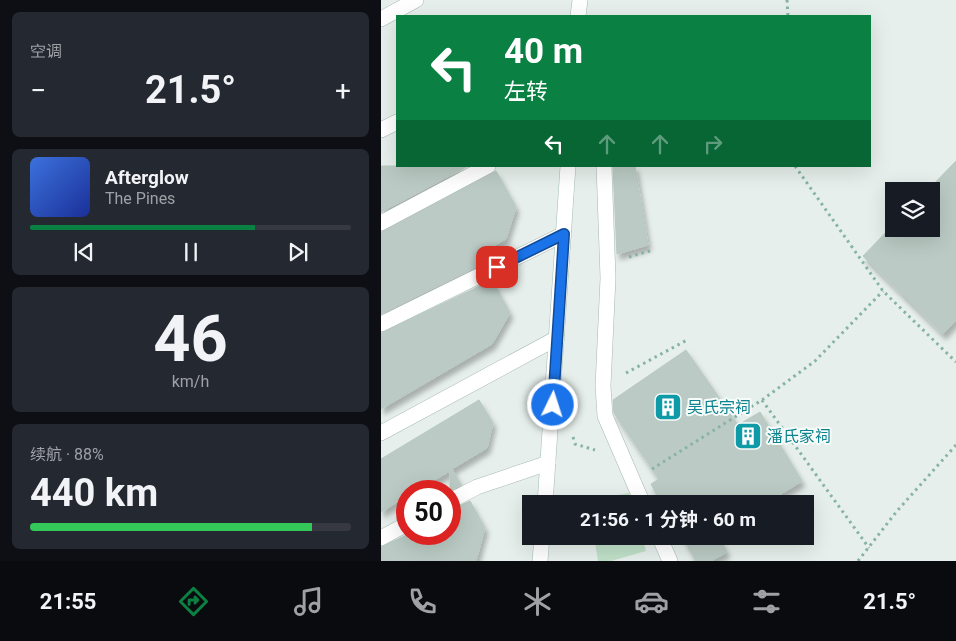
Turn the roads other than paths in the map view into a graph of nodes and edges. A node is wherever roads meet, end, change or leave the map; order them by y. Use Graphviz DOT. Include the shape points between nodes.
graph roads {
  1 [pos="416,0"];
  2 [pos="580,0"];
  3 [pos="578,15"];
  4 [pos="381,19"];
  5 [pos="396,122"];
  6 [pos="381,130"];
  7 [pos="486,167"];
  8 [pos="568,167"];
  9 [pos="604,167"];
  10 [pos="381,223"];
  11 [pos="564,234"];
  12 [pos="381,324"];
  13 [pos="557,338"];
  14 [pos="381,432"];
  15 [pos="548,463"];
  16 [pos="461,495"];
  17 [pos="546,495"];
  18 [pos="639,495"];
  19 [pos="396,530"];
  20 [pos="381,538"];
  21 [pos="541,545"];
  22 [pos="663,545"];
  23 [pos="540,561"];
  24 [pos="670,561"];
  1 -- 4 [label="main road"];
  2 -- 3 [label="main road"];
  5 -- 6 [label="main road"];
  7 -- 10 [label="main road"];
  8 -- 11 [label="main road"];
  9 -- 18 [label="main road" via="608,278 603,386 605,416"];
  11 -- 12 [label="main road"];
  11 -- 13 [label="main road"];
  13 -- 14 [label="main road"];
  13 -- 15 [label="main road"];
  15 -- 16 [label="main road"];
  15 -- 17 [label="main road"];
  19 -- 20 [label="main road"];
  21 -- 23 [label="main road"];
  22 -- 24 [label="main road"];
}
